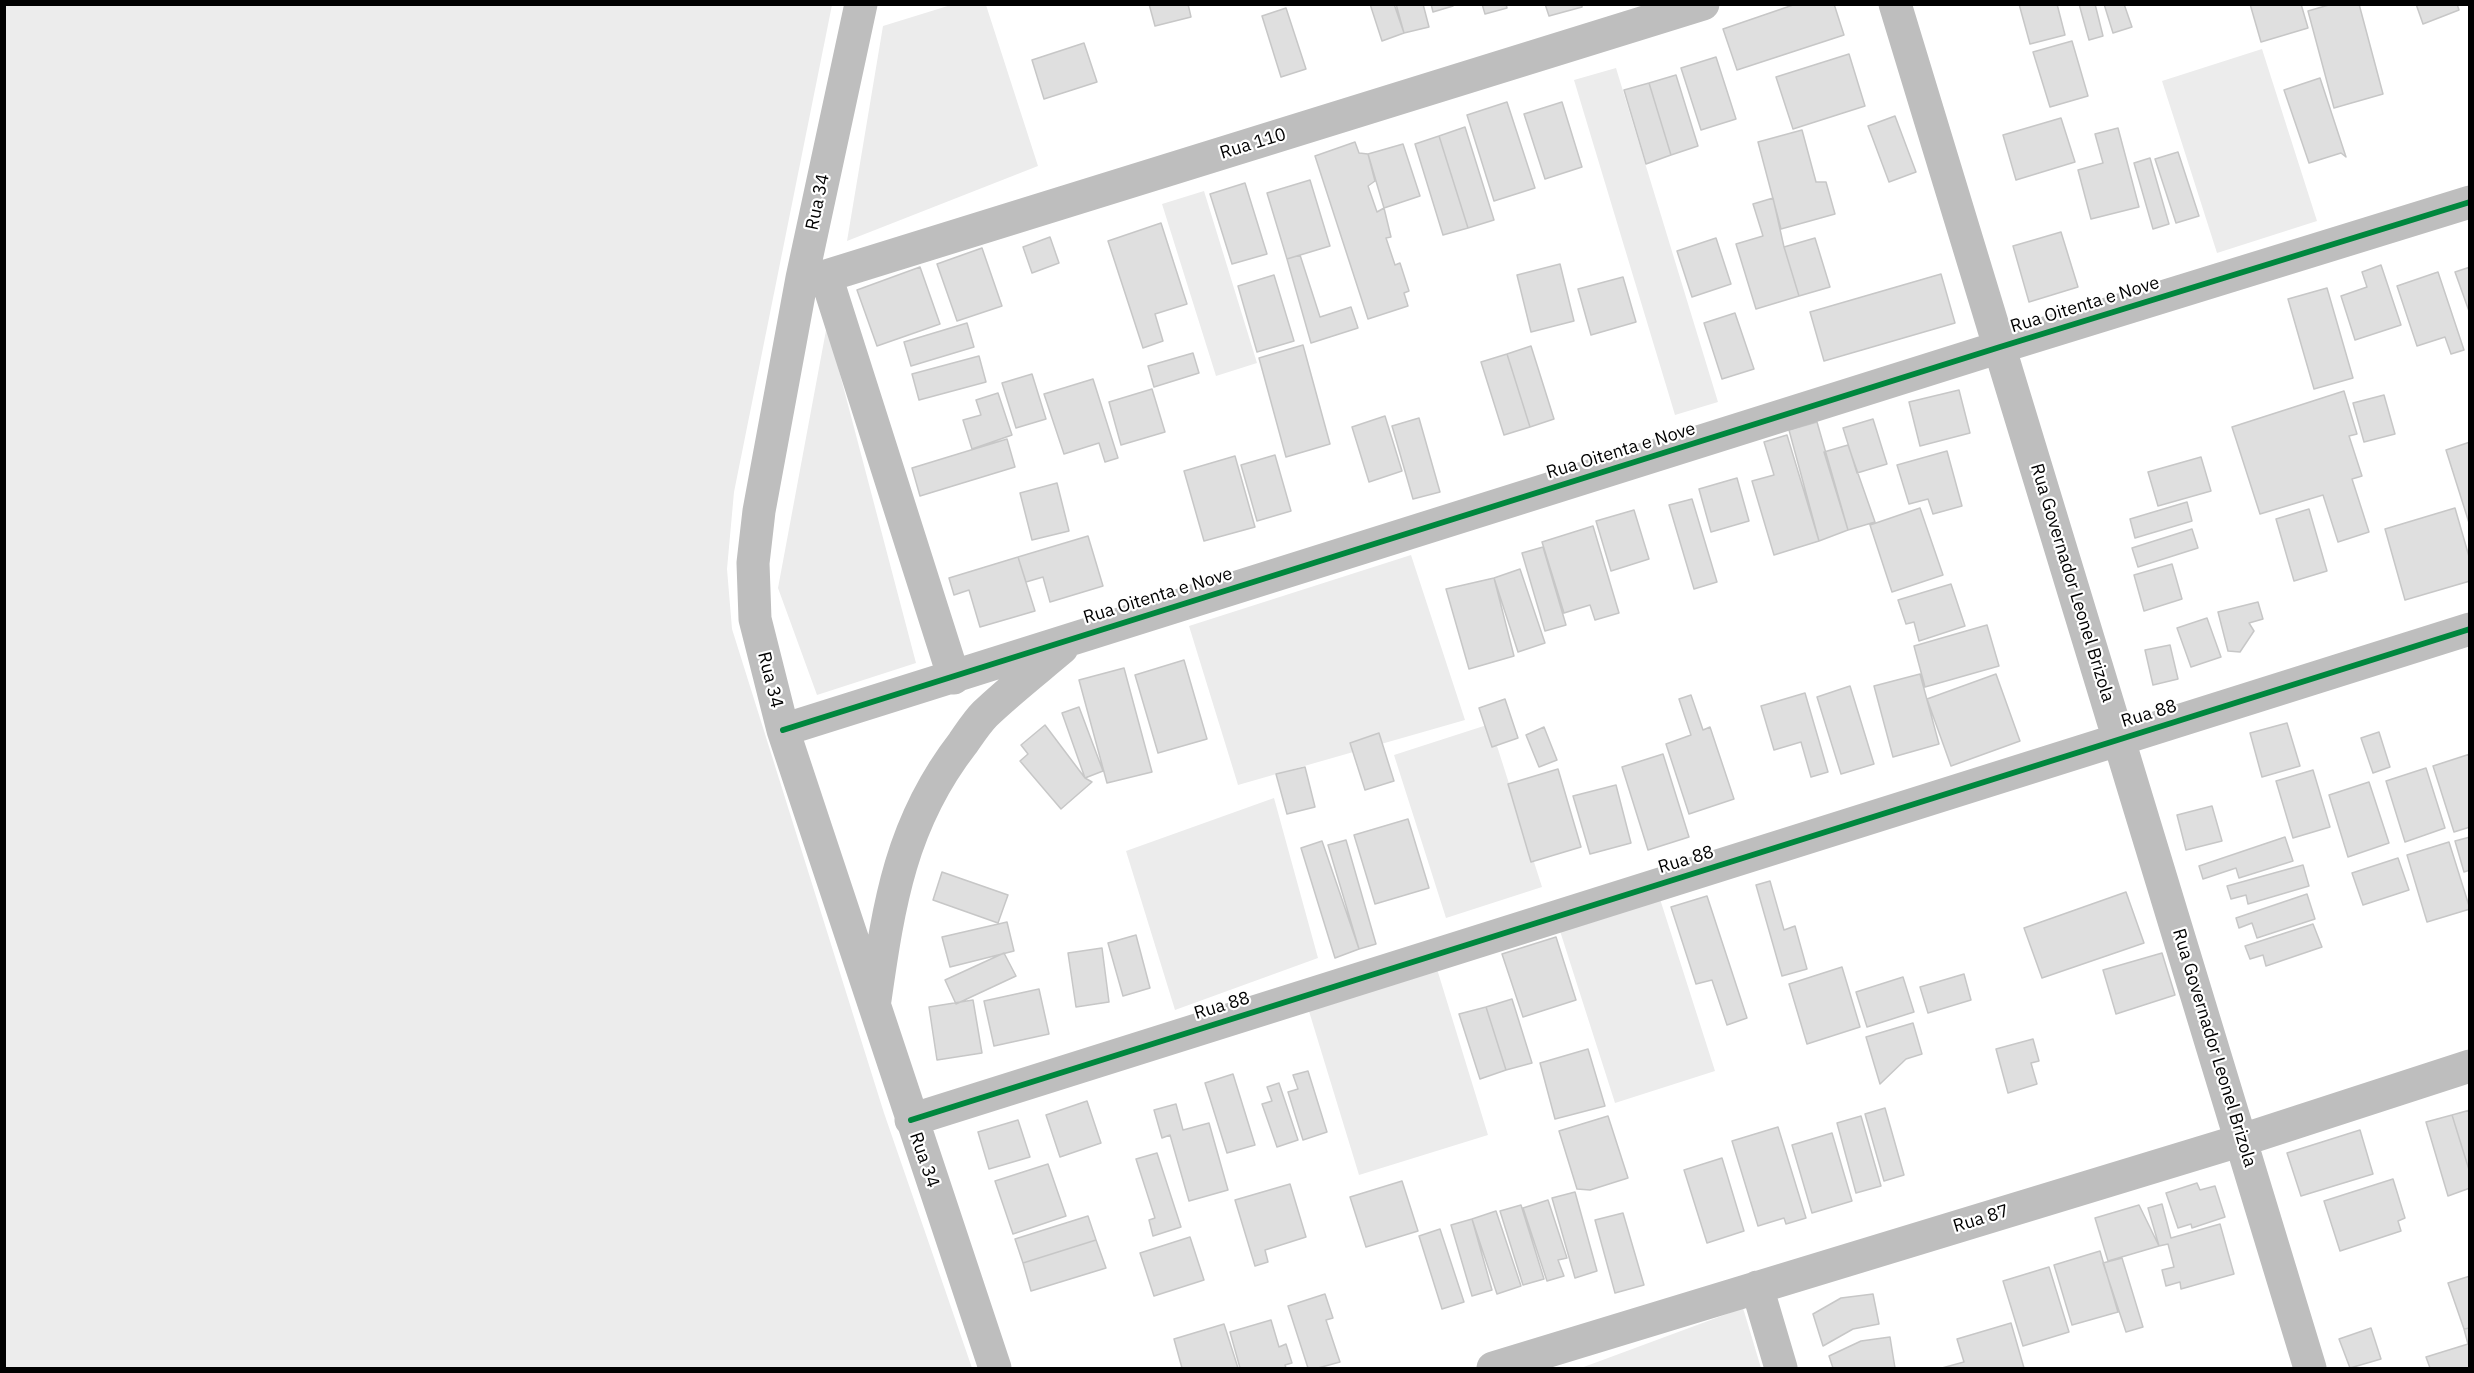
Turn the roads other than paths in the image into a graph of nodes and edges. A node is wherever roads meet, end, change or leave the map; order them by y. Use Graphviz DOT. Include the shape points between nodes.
graph roads {
  1 [pos="861,4"];
  2 [pos="1703,4"];
  3 [pos="1895,4"];
  4 [pos="2469,202"];
  5 [pos="814,277"];
  6 [pos="2000,347"];
  7 [pos="2469,629"];
  8 [pos="1072,639"];
  9 [pos="954,678"];
  10 [pos="783,730"];
  11 [pos="2119,739"];
  12 [pos="874,1005"];
  13 [pos="2469,1066"];
  14 [pos="911,1120"];
  15 [pos="2242,1140"];
  16 [pos="1757,1287"];
  17 [pos="1513,1366"];
  18 [pos="994,1368"];
  19 [pos="1782,1368"];
  20 [pos="2310,1368"];
  1 -- 5 [label="street, Rua 34"];
  2 -- 5 [label="street, Rua 110"];
  3 -- 6 [label="street, Rua Governador Leonel Brizola"];
  4 -- 6 [label="street, Rua Oitenta e Nove"];
  5 -- 9 [label="street"];
  5 -- 10 [label="street, Rua 34" via="759,511 753,563 755,619"];
  6 -- 8 [label="street, Rua Oitenta e Nove"];
  6 -- 11 [label="street, Rua Governador Leonel Brizola"];
  7 -- 11 [label="street, Rua 88"];
  8 -- 9 [label="street, Rua Oitenta e Nove"];
  8 -- 12 [label="street" via="984,715 944,767 913,828 896,876"];
  9 -- 10 [label="street, Rua Oitenta e Nove"];
  10 -- 12 [label="street, Rua 34"];
  11 -- 14 [label="street, Rua 88"];
  11 -- 15 [label="street, Rua Governador Leonel Brizola"];
  12 -- 14 [label="street, Rua 34"];
  13 -- 15 [label="street, Rua 87"];
  14 -- 18 [label="street, Rua 34"];
  15 -- 16 [label="street, Rua 87"];
  15 -- 20 [label="street, Rua Governador Leonel Brizola"];
  16 -- 17 [label="street, Rua 87"];
  16 -- 19 [label="street"];
}
